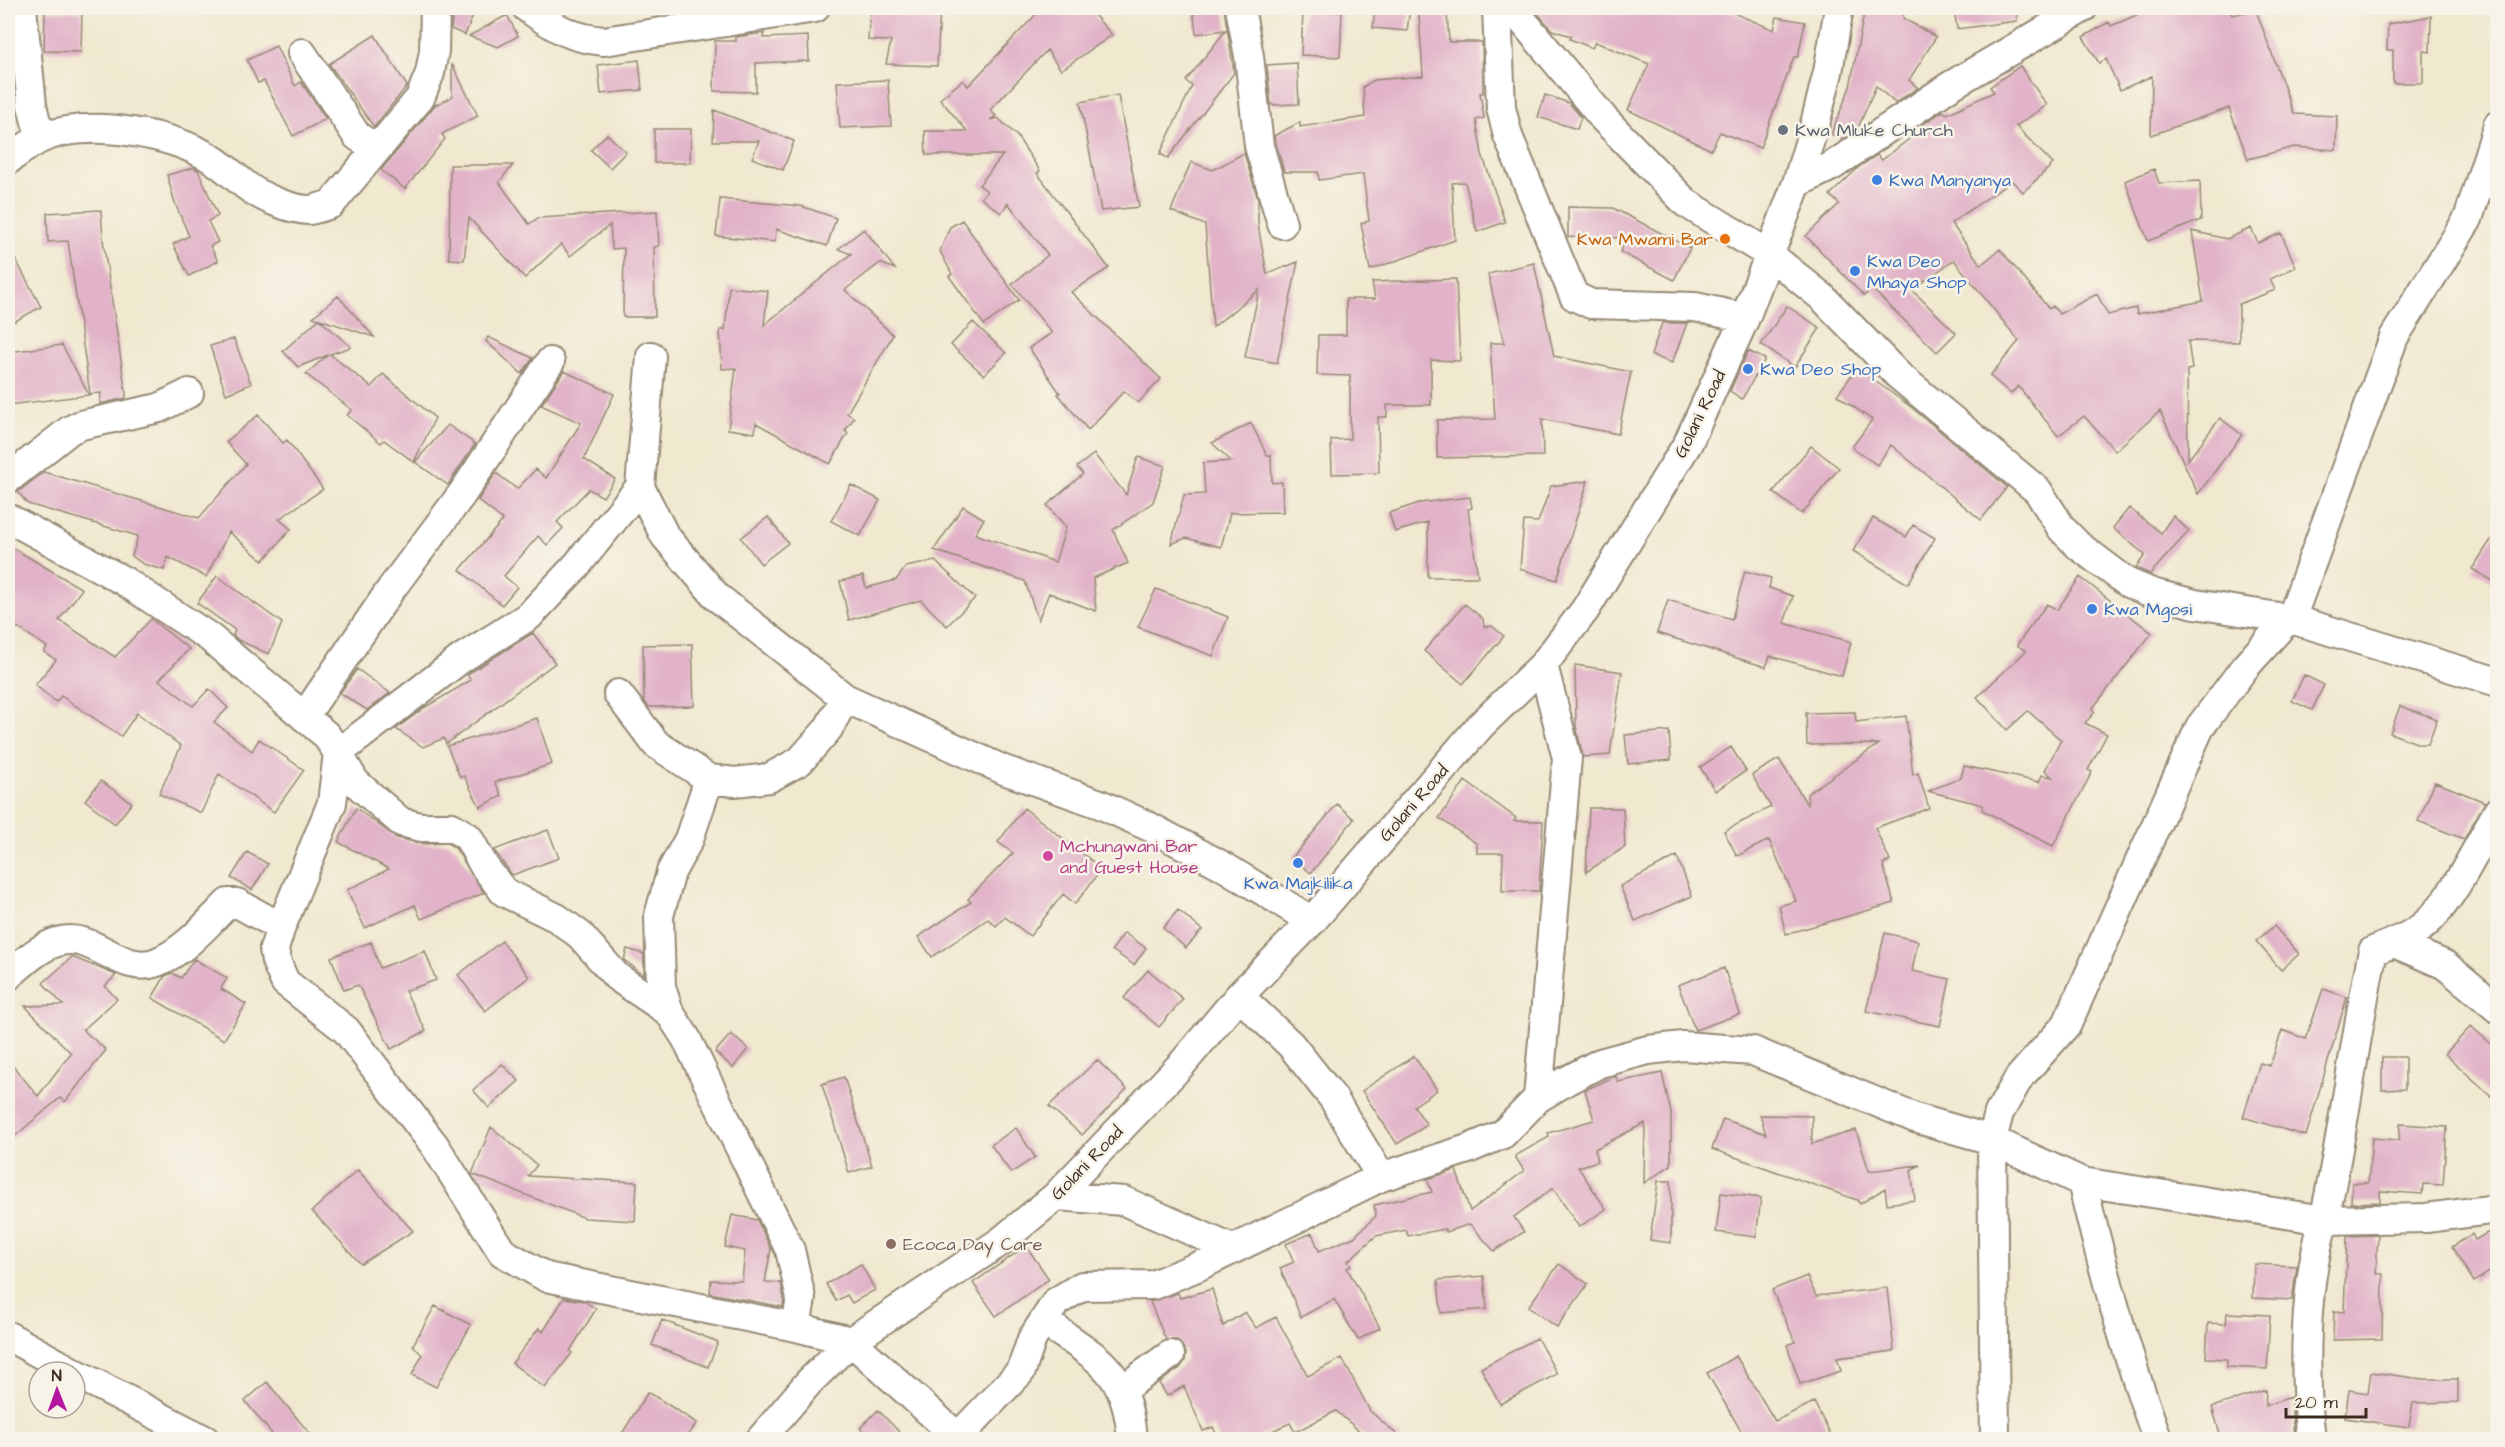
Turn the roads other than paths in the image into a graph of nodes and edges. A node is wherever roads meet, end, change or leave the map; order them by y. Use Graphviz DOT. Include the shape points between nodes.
graph roads {
  1 [pos="22,8"];
  2 [pos="435,8"];
  3 [pos="527,8"];
  4 [pos="815,8"];
  5 [pos="1240,8"];
  6 [pos="1497,8"];
  7 [pos="1512,8"];
  8 [pos="1839,8"];
  9 [pos="2083,8"];
  10 [pos="302,53"];
  11 [pos="2498,125"];
  12 [pos="46,136"];
  13 [pos="379,144"];
  14 [pos="8,160"];
  15 [pos="1797,183"];
  16 [pos="1282,224"];
  17 [pos="1770,255"];
  18 [pos="1745,318"];
  19 [pos="651,356"];
  20 [pos="550,362"];
  21 [pos="189,393"];
  22 [pos="8,479"];
  23 [pos="639,487"];
  24 [pos="8,518"];
  25 [pos="2289,619"];
  26 [pos="1543,665"];
  27 [pos="2498,682"];
  28 [pos="618,694"];
  29 [pos="845,698"];
  30 [pos="304,717"];
  31 [pos="338,753"];
  32 [pos="709,779"];
  33 [pos="2498,811"];
  34 [pos="1312,921"];
  35 [pos="281,927"];
  36 [pos="2394,943"];
  37 [pos="8,976"];
  38 [pos="1239,996"];
  39 [pos="2498,1009"];
  40 [pos="669,1012"];
  41 [pos="1539,1098"];
  42 [pos="1992,1140"];
  43 [pos="1381,1177"];
  44 [pos="2082,1182"];
  45 [pos="1056,1196"];
  46 [pos="2498,1209"];
  47 [pos="2324,1220"];
  48 [pos="1232,1249"];
  49 [pos="1044,1322"];
  50 [pos="796,1327"];
  51 [pos="8,1336"];
  52 [pos="851,1341"];
  53 [pos="1170,1355"];
  54 [pos="51,1360"];
  55 [pos="87,1380"];
  56 [pos="1123,1389"];
  57 [pos="960,1438"];
  58 [pos="205,1440"];
  59 [pos="760,1440"];
  60 [pos="1132,1440"];
  61 [pos="1995,1440"];
  62 [pos="2158,1440"];
  63 [pos="2312,1440"];
  1 -- 12 [label="street" via="32,105 36,122"];
  2 -- 13 [label="street" via="434,51 425,88"];
  3 -- 4 [label="street" via="579,39 604,41"];
  5 -- 16 [label="street" via="1259,146"];
  6 -- 18 [label="street" via="1501,108 1508,136 1574,296 1591,304 1695,307"];
  7 -- 17 [label="street" via="1604,119 1686,203"];
  8 -- 15 [label="street, Golani Road" via="1828,72"];
  9 -- 15 [label="street" via="1950,86 1832,166"];
  10 -- 13 [label="street" via="357,136"];
  11 -- 25 [label="street" via="2468,219 2394,337"];
  12 -- 13 [label="street" via="95,129 164,138 212,158 251,189 309,210 331,204"];
  12 -- 14 [label="street"];
  15 -- 17 [label="street, Golani Road"];
  17 -- 18 [label="street, Golani Road"];
  17 -- 25 [label="street" via="1822,297 1898,375 2038,491 2062,529 2128,583 2195,604"];
  18 -- 26 [label="street, Golani Road" via="1688,443 1585,610"];
  19 -- 23 [label="street"];
  20 -- 30 [label="street" via="462,495 391,589"];
  21 -- 22 [label="street" via="159,408 70,430"];
  23 -- 29 [label="street" via="665,536 717,597"];
  23 -- 31 [label="street" via="577,565 529,616 462,658"];
  24 -- 30 [label="street" via="124,581 209,637"];
  25 -- 27 [label="street"];
  25 -- 42 [label="street" via="2238,676 2200,727 2067,1024 2019,1078 1999,1113"];
  26 -- 34 [label="street, Golani Road" via="1480,726"];
  26 -- 41 [label="street" via="1566,758"];
  28 -- 32 [label="street" via="656,744"];
  29 -- 32 [label="street" via="828,729 800,761 769,778 735,782"];
  29 -- 34 [label="street" via="1004,770 1150,826"];
  30 -- 31 [label="street" via="326,735"];
  31 -- 35 [label="street" via="332,803"];
  31 -- 40 [label="street" via="356,782 401,822 421,827 452,827 468,837 504,892 557,918 580,935 617,977"];
  32 -- 40 [label="street" via="689,839 671,872 659,916 661,987"];
  33 -- 36 [label="street" via="2433,915 2420,929"];
  34 -- 38 [label="street, Golani Road"];
  35 -- 37 [label="street" via="237,903 228,903 189,941 156,962 125,963 92,944 57,942 34,954"];
  35 -- 50 [label="street" via="274,949 285,982 346,1030 435,1146 502,1252 546,1277"];
  36 -- 39 [label="street" via="2445,965"];
  36 -- 47 [label="street" via="2373,951"];
  38 -- 43 [label="street" via="1291,1045 1333,1098"];
  38 -- 45 [label="street, Golani Road" via="1182,1064"];
  40 -- 50 [label="street" via="686,1038 790,1251 801,1298"];
  41 -- 42 [label="street" via="1600,1063 1648,1050 1683,1046 1753,1051 1915,1118"];
  41 -- 43 [label="street" via="1503,1134"];
  42 -- 44 [label="street"];
  42 -- 61 [label="street"];
  43 -- 48 [label="street"];
  44 -- 47 [label="street"];
  44 -- 62 [label="street" via="2130,1366"];
  45 -- 48 [label="street" via="1124,1201"];
  45 -- 52 [label="street, Golani Road" via="1000,1242"];
  46 -- 47 [label="street" via="2426,1218"];
  47 -- 63 [label="street" via="2308,1311 2308,1412"];
  48 -- 49 [label="street" via="1153,1285 1082,1286 1056,1302"];
  49 -- 56 [label="street" via="1104,1364"];
  49 -- 57 [label="street" via="1032,1339 1021,1371"];
  50 -- 52 [label="street"];
  51 -- 54 [label="street"];
  52 -- 57 [label="street"];
  52 -- 59 [label="street, Golani Road" via="809,1382"];
  53 -- 56 [label="street"];
  55 -- 58 [label="street"];
  56 -- 60 [label="street"];
}
